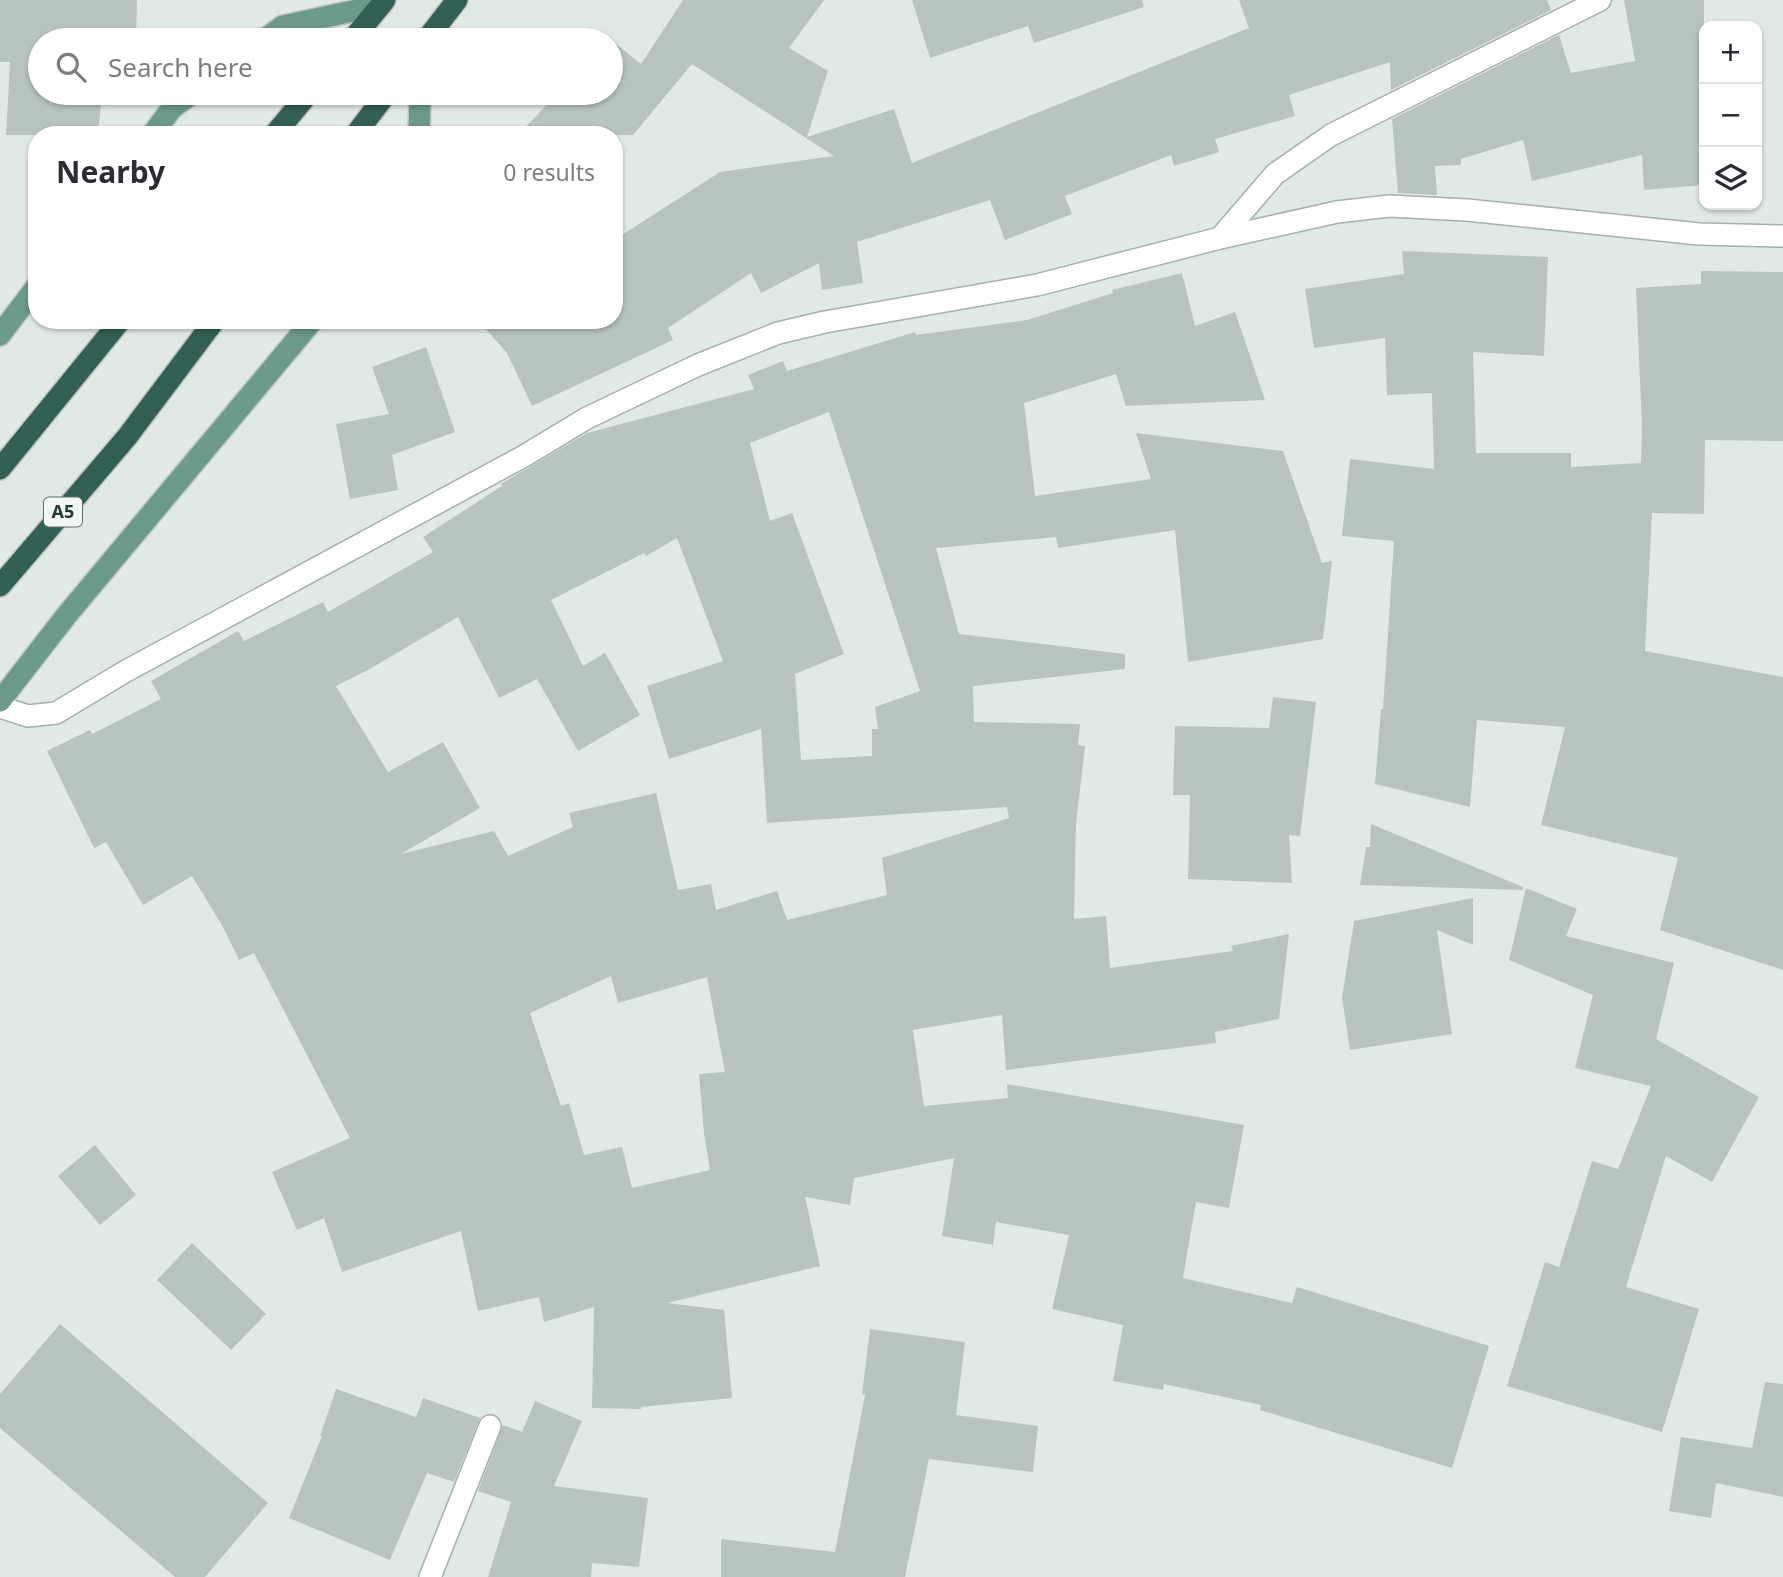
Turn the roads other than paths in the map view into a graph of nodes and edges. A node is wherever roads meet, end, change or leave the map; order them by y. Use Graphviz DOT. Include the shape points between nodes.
graph roads {
  1 [pos="457,0"];
  2 [pos="1600,0"];
  3 [pos="383,2"];
  4 [pos="280,28"];
  5 [pos="362,28"];
  6 [pos="435,28"];
  7 [pos="176,105"];
  8 [pos="299,105"];
  9 [pos="378,105"];
  10 [pos="419,105"];
  11 [pos="159,126"];
  12 [pos="282,126"];
  13 [pos="362,126"];
  14 [pos="419,126"];
  15 [pos="1783,236"];
  16 [pos="1220,238"];
  17 [pos="28,298"];
  18 [pos="114,329"];
  19 [pos="208,329"];
  20 [pos="305,329"];
  21 [pos="0,335"];
  22 [pos="0,469"];
  23 [pos="0,586"];
  24 [pos="0,701"];
  25 [pos="0,707"];
  26 [pos="490,1426"];
  27 [pos="430,1577"];
  1 -- 6 [label="highway"];
  2 -- 16 [label="street" via="1331,135 1275,174"];
  3 -- 4 [label="main road"];
  3 -- 5 [label="highway"];
  7 -- 11 [label="main road"];
  8 -- 12 [label="highway"];
  9 -- 13 [label="highway"];
  10 -- 14 [label="main road"];
  15 -- 16 [label="street" via="1699,234 1389,206 1337,212"];
  16 -- 25 [label="street" via="1037,285 778,332 587,418 56,713 28,716"];
  17 -- 21 [label="main road"];
  18 -- 22 [label="highway"];
  19 -- 23 [label="highway, A5" via="127,437"];
  20 -- 24 [label="main road"];
  26 -- 27 [label="street"];
}
